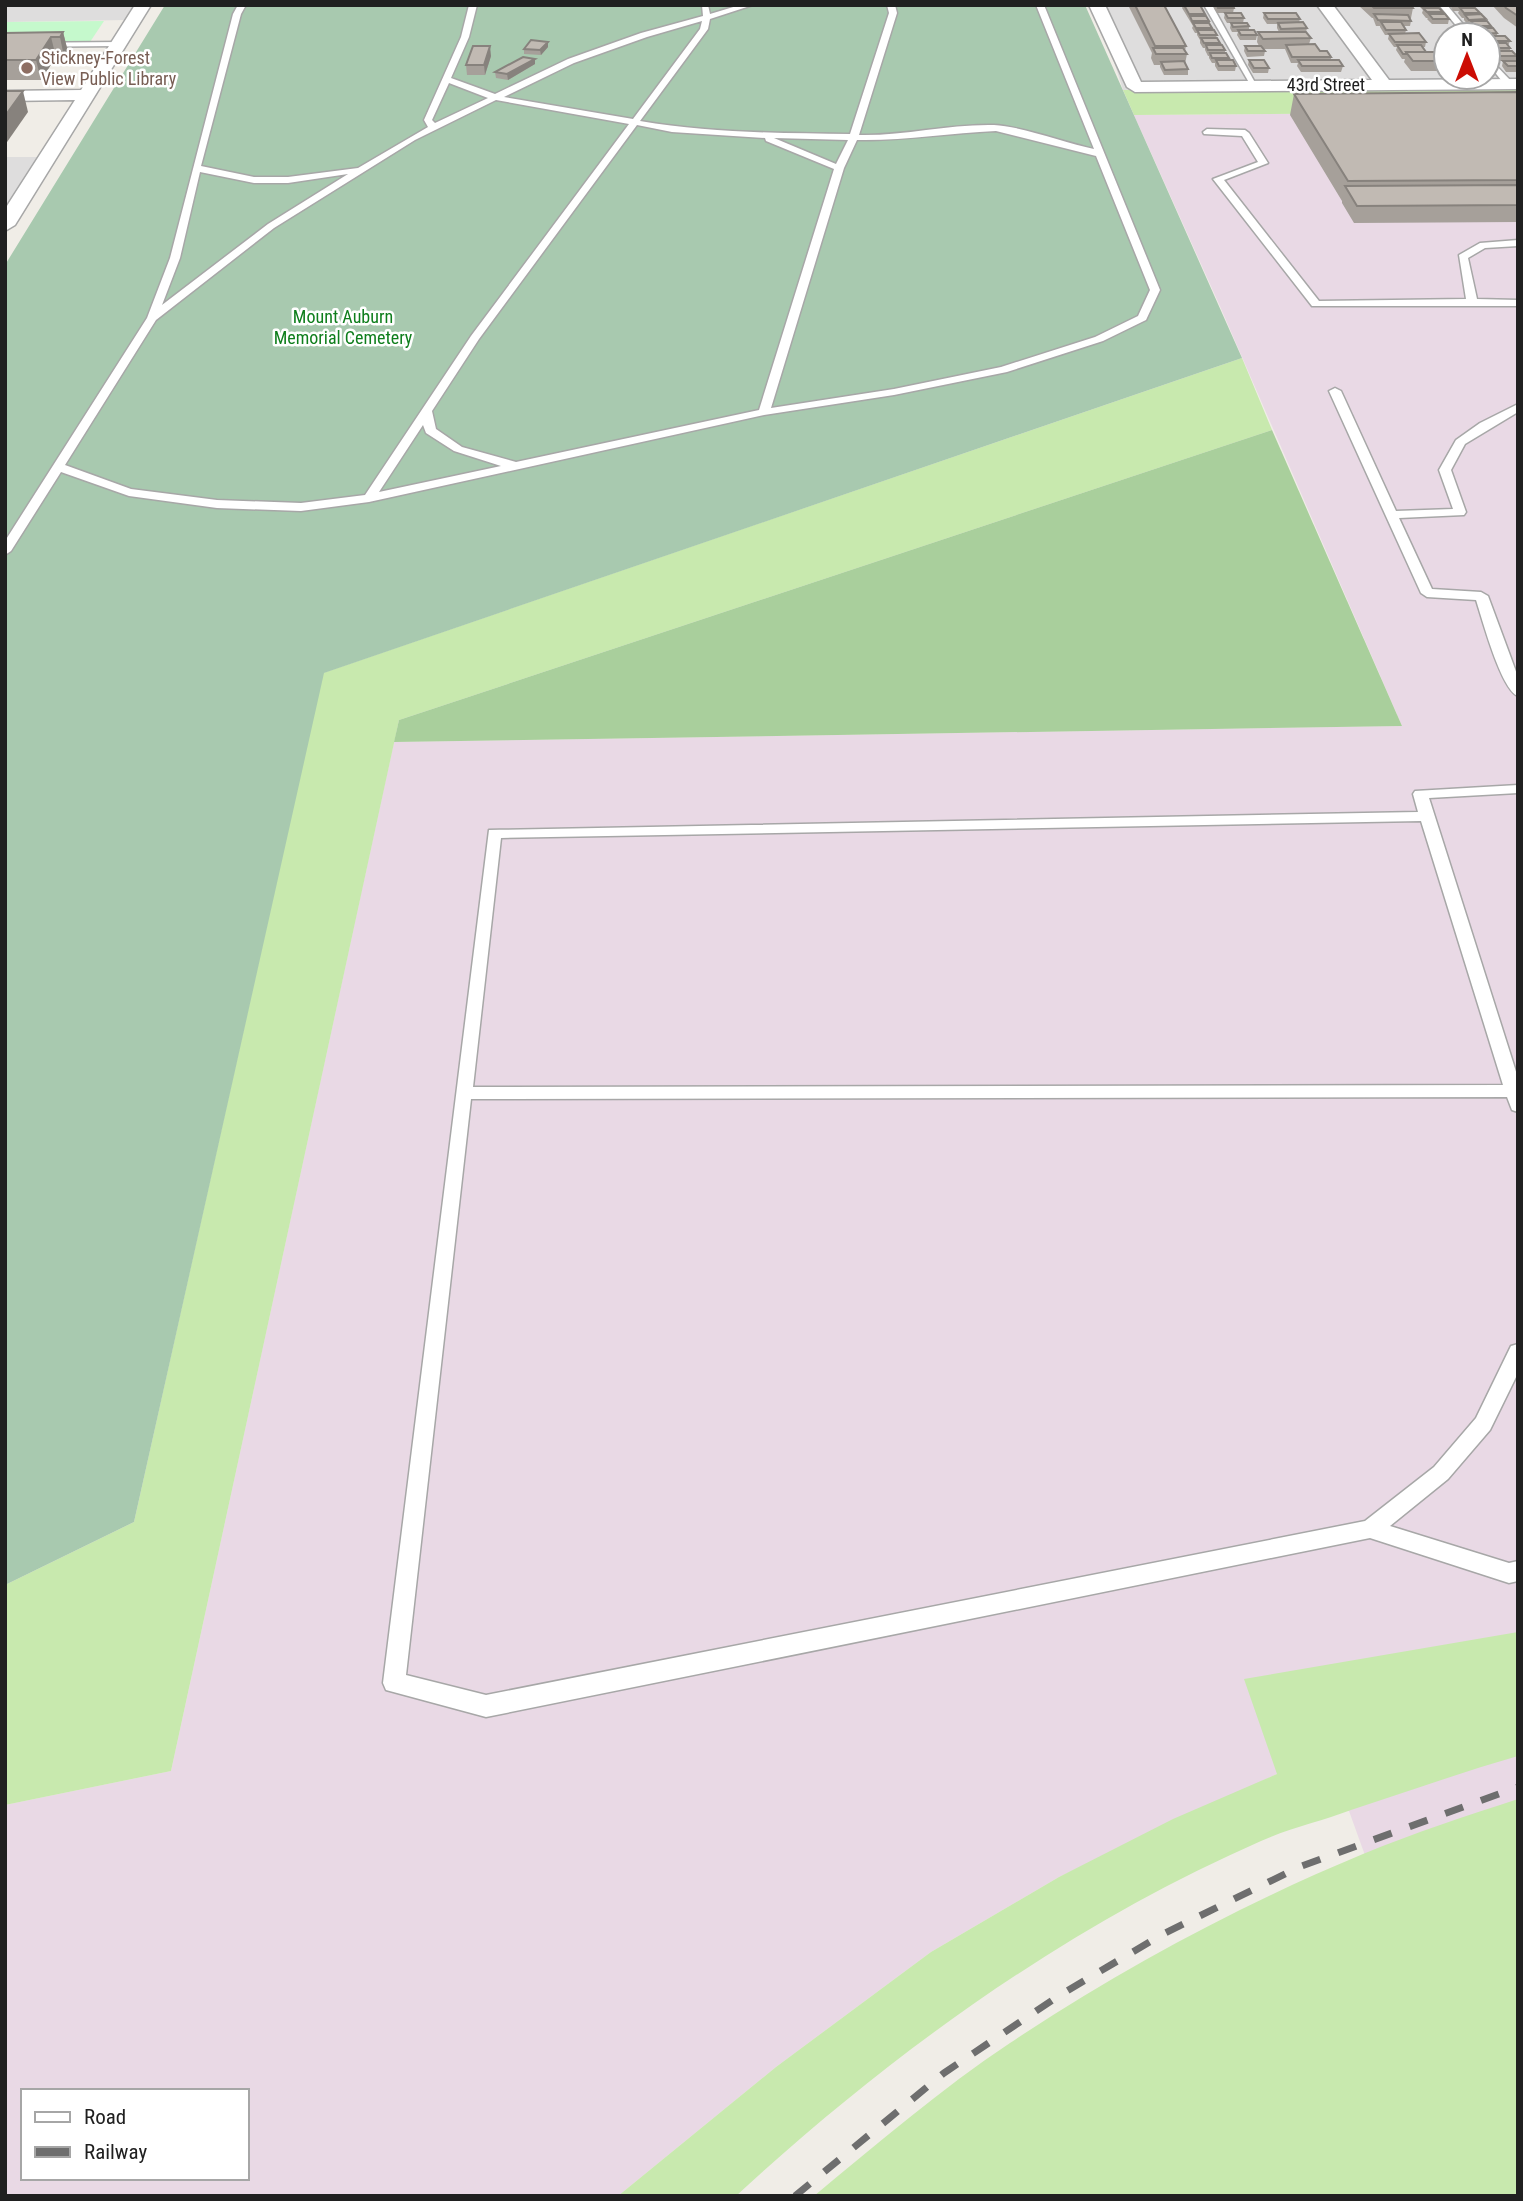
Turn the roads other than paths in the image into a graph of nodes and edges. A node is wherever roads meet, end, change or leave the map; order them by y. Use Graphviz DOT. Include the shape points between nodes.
graph roads {
  1 [pos="143,5"];
  2 [pos="242,5"];
  3 [pos="473,5"];
  4 [pos="749,5"];
  5 [pos="891,5"];
  6 [pos="1040,5"];
  7 [pos="1097,5"];
  8 [pos="1208,5"];
  9 [pos="1325,5"];
  10 [pos="1443,5"];
  11 [pos="706,11"];
  12 [pos="1456,21"];
  13 [pos="118,44"];
  14 [pos="5,45"];
  15 [pos="447,80"];
  16 [pos="1513,84"];
  17 [pos="1384,85"];
  18 [pos="1255,86"];
  19 [pos="5,96"];
  20 [pos="85,96"];
  21 [pos="497,98"];
  22 [pos="638,121"];
  23 [pos="433,128"];
  24 [pos="1207,132"];
  25 [pos="763,135"];
  26 [pos="853,138"];
  27 [pos="1101,154"];
  28 [pos="196,168"];
  29 [pos="839,168"];
  30 [pos="365,169"];
  31 [pos="5,225"];
  32 [pos="1518,243"];
  33 [pos="1472,302"];
  34 [pos="1518,303"];
  35 [pos="152,318"];
  36 [pos="1335,391"];
  37 [pos="1518,408"];
  38 [pos="427,411"];
  39 [pos="764,412"];
  40 [pos="57,467"];
  41 [pos="519,467"];
  42 [pos="369,498"];
  43 [pos="1392,515"];
  44 [pos="5,551"];
  45 [pos="1518,692"];
  46 [pos="1518,789"];
  47 [pos="1427,816"];
  48 [pos="463,1093"];
  49 [pos="1516,1099"];
  50 [pos="1518,1352"];
  51 [pos="1370,1529"];
  52 [pos="1518,1571"];
  1 -- 13 [label="street"];
  2 -- 28 [label="lane"];
  3 -- 15 [label="lane"];
  4 -- 11 [label="lane"];
  5 -- 26 [label="lane" via="893,13"];
  6 -- 27 [label="lane"];
  7 -- 18 [label="street, 43rd Street" via="1135,87"];
  8 -- 18 [label="lane"];
  9 -- 17 [label="street"];
  10 -- 12 [label="lane"];
  11 -- 21 [label="lane" via="571,61"];
  11 -- 22 [label="lane" via="704,29"];
  13 -- 14 [label="lane"];
  13 -- 20 [label="street"];
  15 -- 21 [label="lane"];
  15 -- 23 [label="lane" via="428,120"];
  16 -- 17 [label="street, 43rd Street"];
  17 -- 18 [label="street, 43rd Street"];
  19 -- 20 [label="street"];
  20 -- 31 [label="street"];
  21 -- 22 [label="lane"];
  21 -- 23 [label="lane"];
  22 -- 25 [label="lane"];
  22 -- 38 [label="lane" via="475,338"];
  23 -- 30 [label="lane"];
  24 -- 33 [label="lane" via="1245,132 1263,163 1218,179 1316,303"];
  25 -- 26 [label="lane"];
  25 -- 29 [label="lane"];
  26 -- 27 [label="lane" via="996,128"];
  26 -- 29 [label="lane"];
  27 -- 39 [label="lane" via="1155,290 1142,318 1099,339 1003,370"];
  28 -- 30 [label="lane" via="254,180"];
  28 -- 35 [label="lane" via="175,258"];
  29 -- 39 [label="lane"];
  30 -- 35 [label="lane" via="271,226"];
  32 -- 33 [label="lane" via="1483,245 1463,257"];
  33 -- 34 [label="lane"];
  35 -- 40 [label="lane"];
  36 -- 43 [label="lane"];
  37 -- 43 [label="lane" via="1460,442 1445,470 1460,512"];
  38 -- 41 [label="lane" via="430,431 458,449"];
  38 -- 42 [label="lane"];
  39 -- 41 [label="lane"];
  40 -- 42 [label="lane" via="129,492 217,504 301,507"];
  40 -- 44 [label="lane"];
  41 -- 42 [label="lane"];
  43 -- 45 [label="lane" via="1427,593 1481,596"];
  46 -- 47 [label="lane" via="1420,794"];
  47 -- 48 [label="lane" via="494,833"];
  47 -- 49 [label="lane"];
  48 -- 49 [label="lane"];
  48 -- 51 [label="lane" via="394,1684 486,1706"];
  50 -- 51 [label="lane" via="1483,1424 1441,1473"];
  51 -- 52 [label="lane" via="1509,1573"];
}
